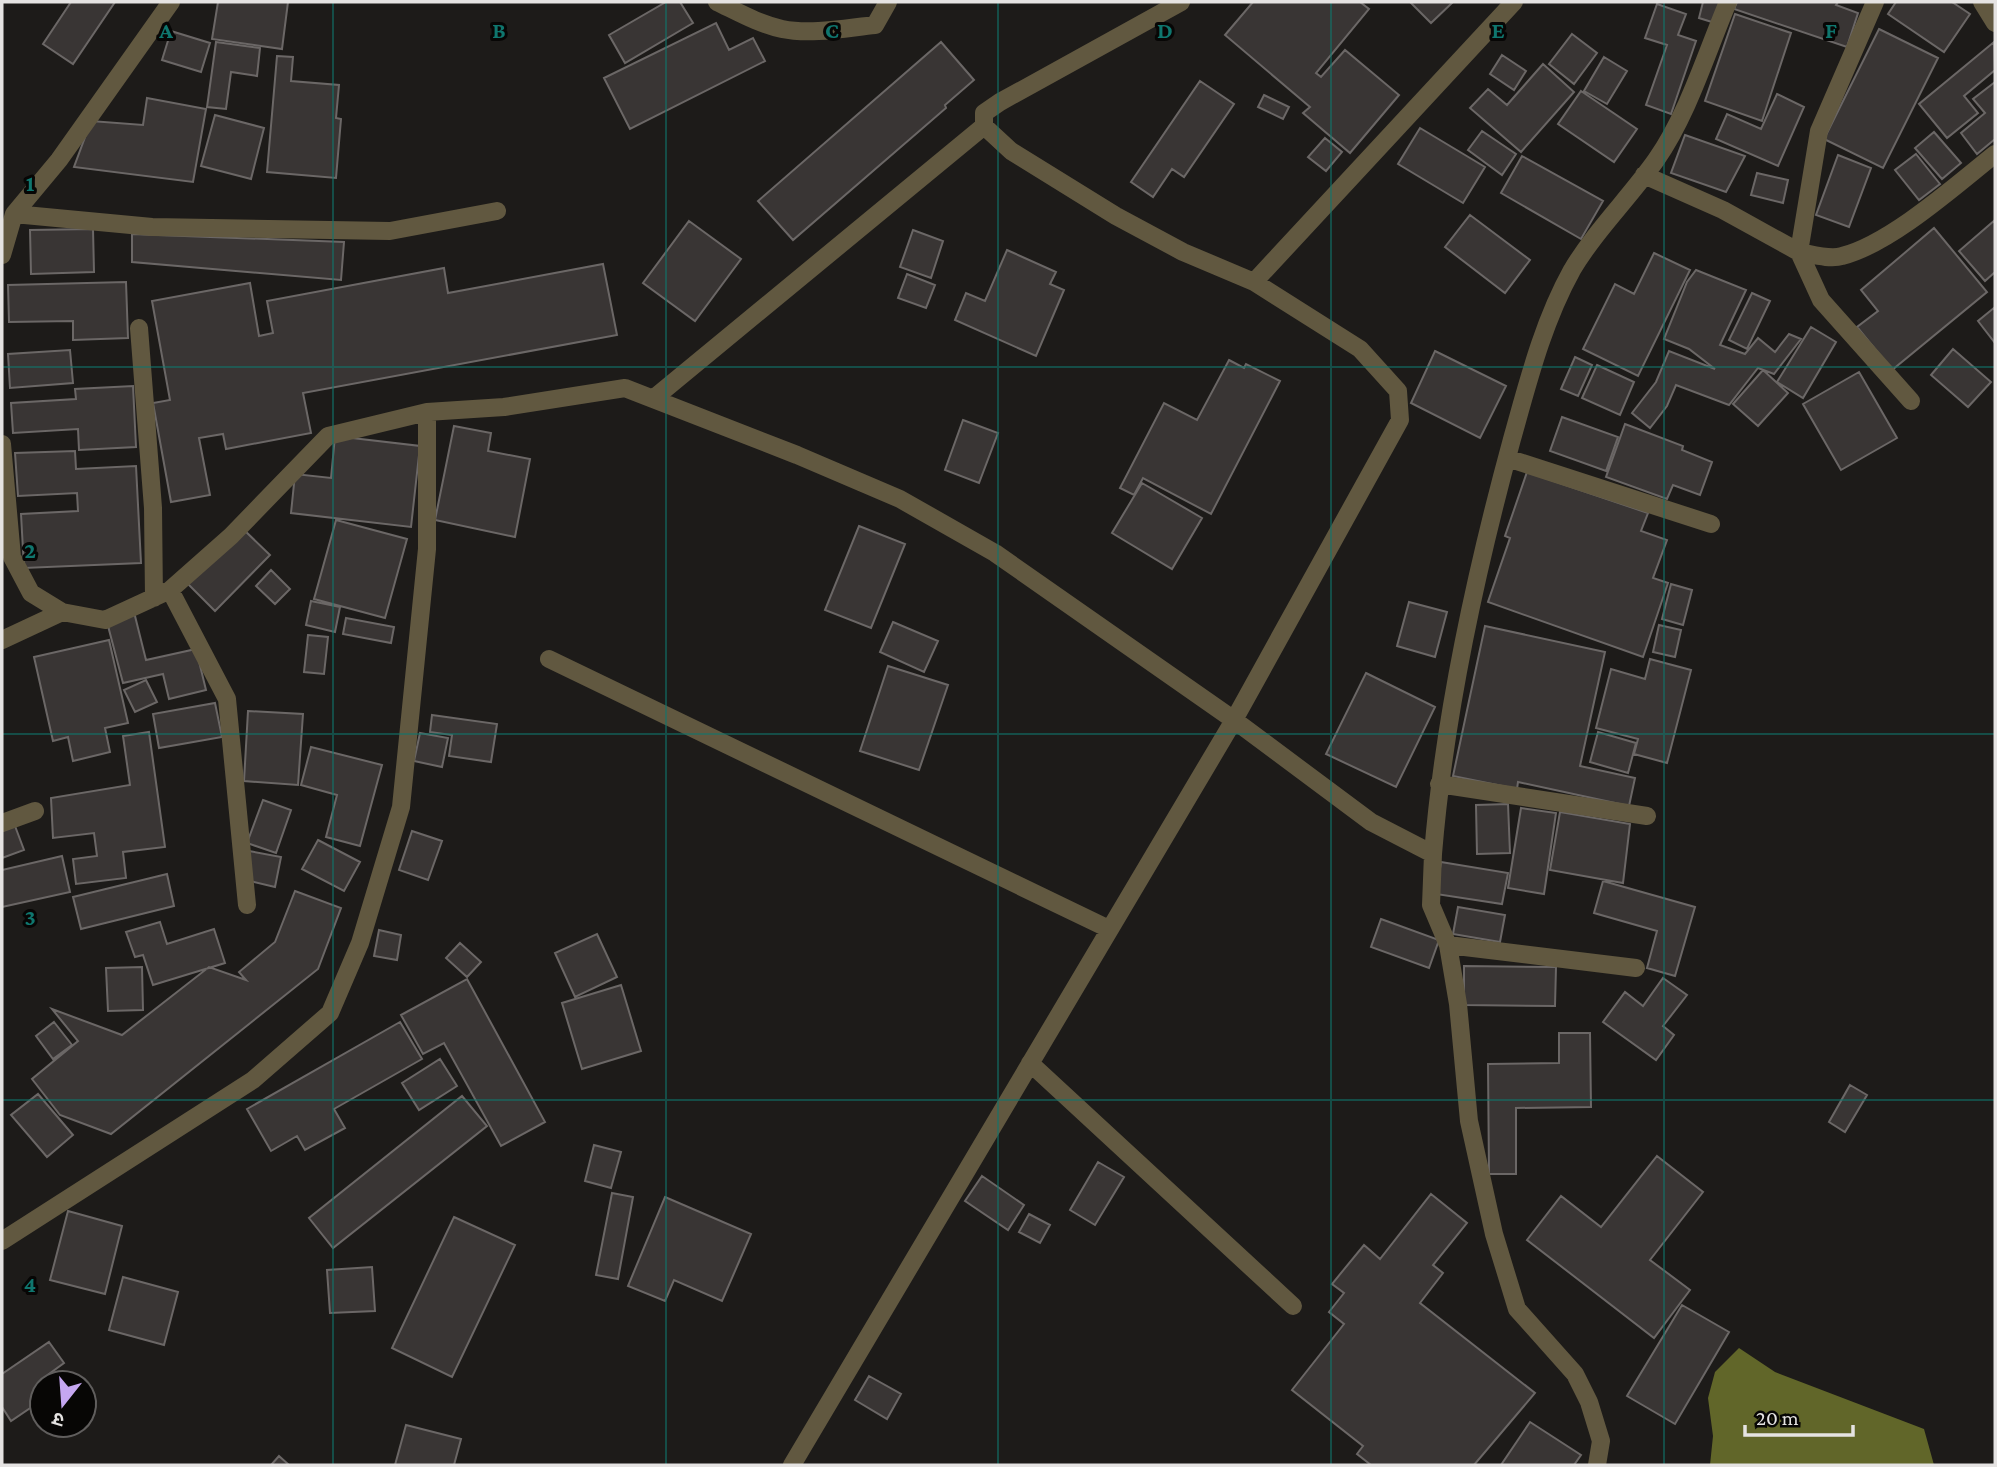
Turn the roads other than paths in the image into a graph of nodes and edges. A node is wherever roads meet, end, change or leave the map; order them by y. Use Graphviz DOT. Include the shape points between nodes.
graph roads {
  1 [pos="171,2"];
  2 [pos="717,2"];
  3 [pos="888,2"];
  4 [pos="1181,2"];
  5 [pos="1514,2"];
  6 [pos="1728,2"];
  7 [pos="1875,2"];
  8 [pos="1982,2"];
  9 [pos="1995,23"];
  10 [pos="984,126"];
  11 [pos="1995,155"];
  12 [pos="1644,175"];
  13 [pos="497,211"];
  14 [pos="14,214"];
  15 [pos="1799,252"];
  16 [pos="2,254"];
  17 [pos="1254,282"];
  18 [pos="139,328"];
  19 [pos="653,399"];
  20 [pos="1911,401"];
  21 [pos="427,412"];
  22 [pos="2,444"];
  23 [pos="1507,458"];
  24 [pos="1711,524"];
  25 [pos="162,594"];
  26 [pos="62,612"];
  27 [pos="2,640"];
  28 [pos="549,659"];
  29 [pos="1234,720"];
  30 [pos="1438,784"];
  31 [pos="35,811"];
  32 [pos="1647,816"];
  33 [pos="2,823"];
  34 [pos="1433,854"];
  35 [pos="247,905"];
  36 [pos="1109,929"];
  37 [pos="1447,944"];
  38 [pos="1636,968"];
  39 [pos="1030,1063"];
  40 [pos="2,1241"];
  41 [pos="1293,1306"];
  42 [pos="792,1465"];
  43 [pos="1597,1465"];
  1 -- 14 [label="street" via="59,160"];
  2 -- 3 [label="street" via="784,30 816,31 875,25"];
  4 -- 10 [label="street" via="1000,102 984,113"];
  5 -- 17 [label="street"];
  6 -- 12 [label="street" via="1689,97"];
  7 -- 15 [label="street" via="1819,131"];
  8 -- 9 [label="street"];
  10 -- 17 [label="street" via="1011,151 1116,216 1183,252"];
  10 -- 19 [label="street"];
  11 -- 15 [label="street" via="1872,243 1840,257"];
  12 -- 15 [label="street"];
  12 -- 23 [label="street" via="1573,270 1536,355"];
  13 -- 14 [label="street" via="390,231 152,227"];
  14 -- 16 [label="street"];
  15 -- 20 [label="street" via="1821,300"];
  17 -- 29 [label="street" via="1360,349 1398,391 1401,420"];
  18 -- 25 [label="street"];
  19 -- 21 [label="street" via="625,388 504,407"];
  19 -- 29 [label="street" via="900,499 995,553"];
  21 -- 25 [label="street" via="328,436 231,536"];
  21 -- 40 [label="street" via="427,549 401,807 360,943 330,1013 253,1080"];
  22 -- 26 [label="street" via="12,556 31,593"];
  23 -- 24 [label="street"];
  23 -- 30 [label="street"];
  25 -- 26 [label="street" via="105,620"];
  25 -- 35 [label="street" via="227,699"];
  26 -- 27 [label="street"];
  28 -- 36 [label="street"];
  29 -- 34 [label="street" via="1371,822"];
  29 -- 36 [label="street"];
  30 -- 32 [label="street"];
  30 -- 34 [label="street"];
  31 -- 33 [label="street"];
  34 -- 37 [label="street" via="1431,905"];
  36 -- 39 [label="street"];
  37 -- 38 [label="street"];
  37 -- 43 [label="street" via="1458,1004 1469,1121 1494,1234 1517,1309 1575,1374 1589,1402 1601,1441"];
  39 -- 41 [label="street"];
  39 -- 42 [label="street"];
}
